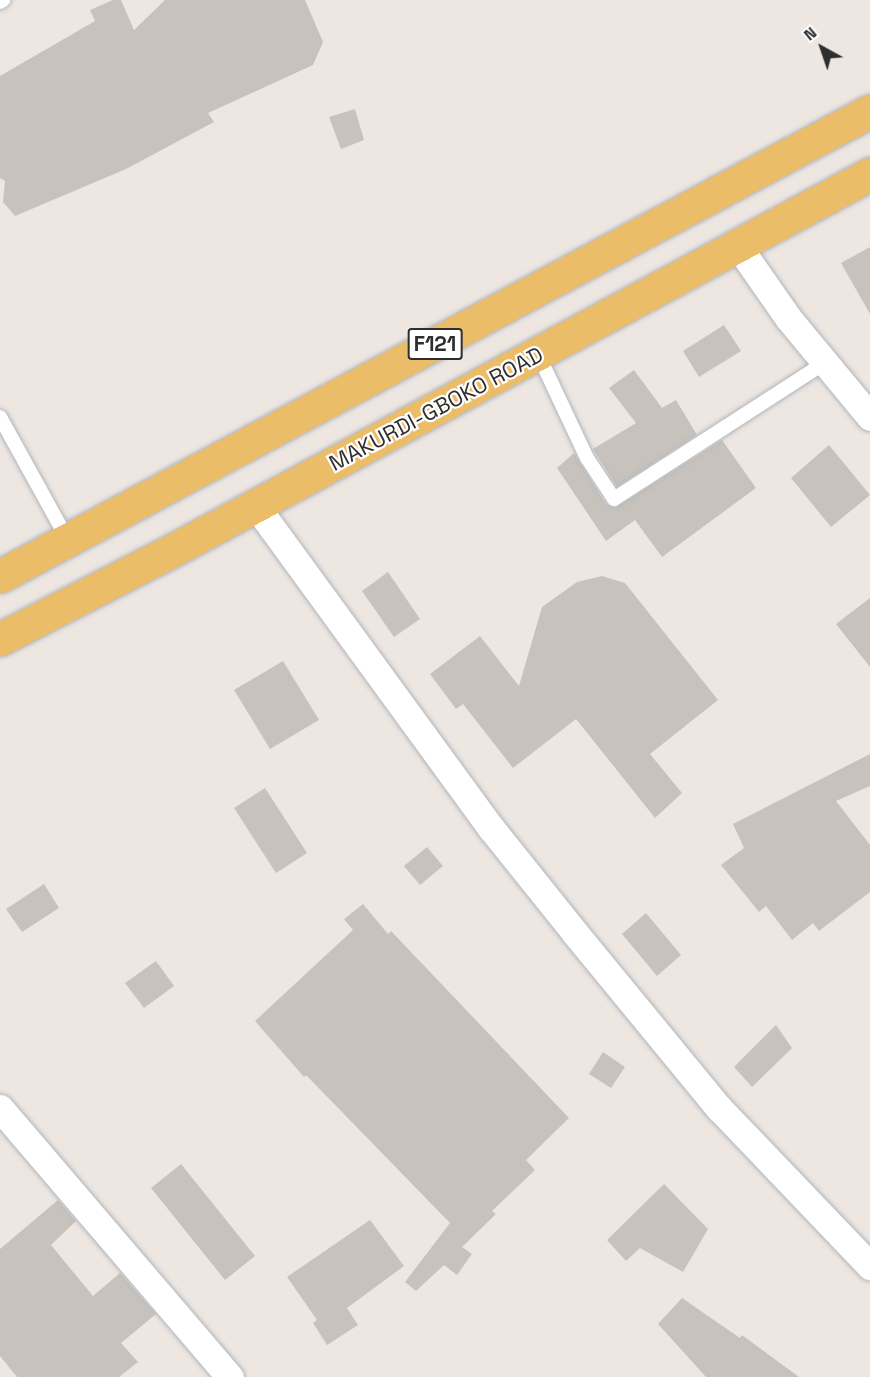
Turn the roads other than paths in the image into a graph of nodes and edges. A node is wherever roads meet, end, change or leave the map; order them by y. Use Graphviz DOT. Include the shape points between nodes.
graph roads {
  1 [pos="870,111"];
  2 [pos="870,174"];
  3 [pos="738,246"];
  4 [pos="538,354"];
  5 [pos="827,361"];
  6 [pos="0,417"];
  7 [pos="870,417"];
  8 [pos="256,506"];
  9 [pos="68,540"];
  10 [pos="0,576"];
  11 [pos="0,639"];
  12 [pos="0,1108"];
  13 [pos="870,1266"];
  14 [pos="231,1377"];
  1 -- 9 [label="main road, F121"];
  2 -- 3 [label="main road, MAKURDI-GBOKO ROAD / F121"];
  3 -- 4 [label="main road, MAKURDI-GBOKO ROAD / F121"];
  3 -- 5 [label="street" via="789,319"];
  4 -- 5 [label="lane" via="587,458 614,499"];
  4 -- 8 [label="main road, MAKURDI-GBOKO ROAD / F121"];
  5 -- 7 [label="street"];
  6 -- 9 [label="lane"];
  8 -- 11 [label="main road, MAKURDI-GBOKO ROAD / F121"];
  8 -- 13 [label="street" via="456,781 554,907 719,1108"];
  9 -- 10 [label="main road, F121"];
  12 -- 14 [label="street"];
}
